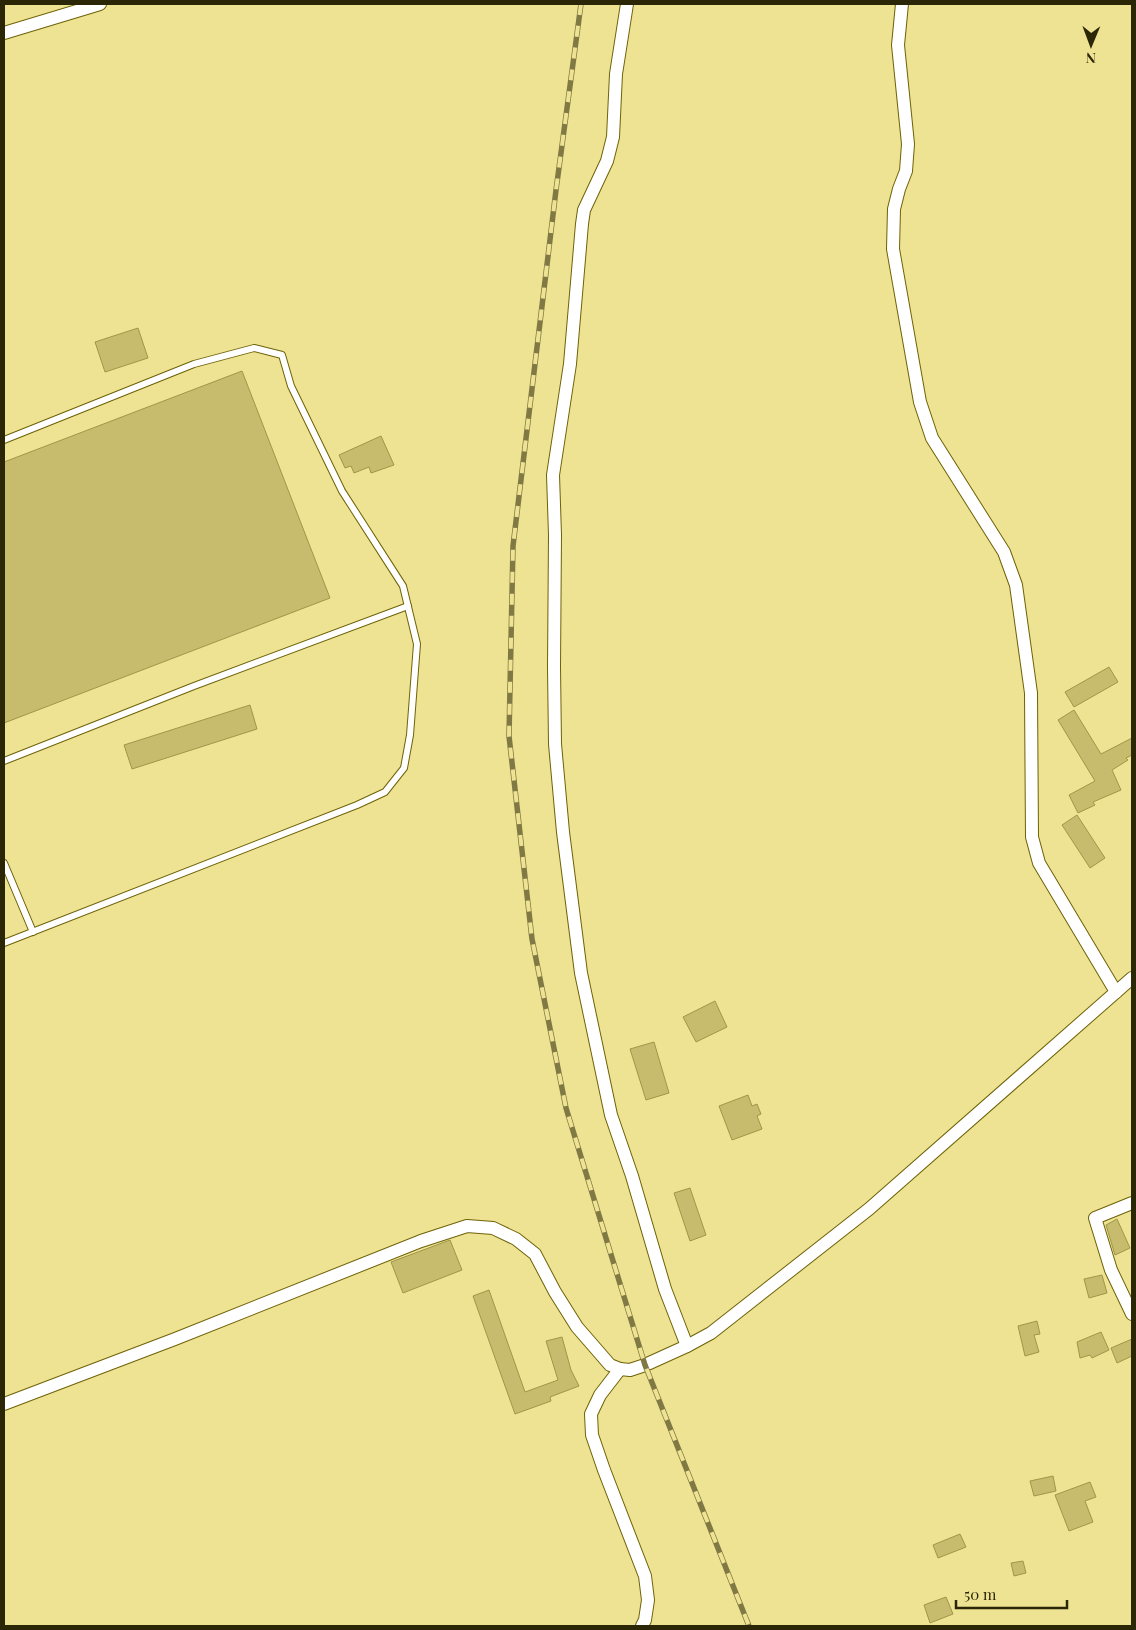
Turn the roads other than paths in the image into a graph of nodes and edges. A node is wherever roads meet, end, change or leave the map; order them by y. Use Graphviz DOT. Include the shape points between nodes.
graph roads {
  1 [pos="100,4"];
  2 [pos="627,4"];
  3 [pos="902,4"];
  4 [pos="4,34"];
  5 [pos="4,440"];
  6 [pos="408,606"];
  7 [pos="4,761"];
  8 [pos="4,863"];
  9 [pos="32,932"];
  10 [pos="4,943"];
  11 [pos="1132,978"];
  12 [pos="1116,992"];
  13 [pos="1132,1203"];
  14 [pos="1132,1314"];
  15 [pos="688,1346"];
  16 [pos="620,1369"];
  17 [pos="4,1404"];
  18 [pos="642,1626"];
  1 -- 4 [label="street"];
  2 -- 15 [label="street" via="616,74 613,137 607,161 584,210 570,364 553,475 555,744 580,973 592,1034 611,1116 665,1289"];
  3 -- 12 [label="street" via="898,45 908,144 906,171 894,209 893,249 920,402 932,438 1004,552 1016,585 1031,694 1032,837 1039,863"];
  5 -- 6 [label="lane" via="194,364 254,348 282,355 291,386 342,491 403,586"];
  6 -- 7 [label="lane"];
  6 -- 9 [label="lane" via="417,644 410,735 404,768 384,792"];
  8 -- 9 [label="lane"];
  9 -- 10 [label="lane"];
  11 -- 12 [label="street"];
  12 -- 15 [label="street" via="869,1209 711,1333"];
  13 -- 14 [label="street" via="1095,1218 1111,1270"];
  15 -- 16 [label="street" via="645,1366"];
  16 -- 17 [label="street" via="610,1365 577,1326 535,1254 516,1239 493,1228 467,1226 421,1241"];
  16 -- 18 [label="street" via="600,1395 591,1414 592,1434 645,1576 648,1600"];
}
